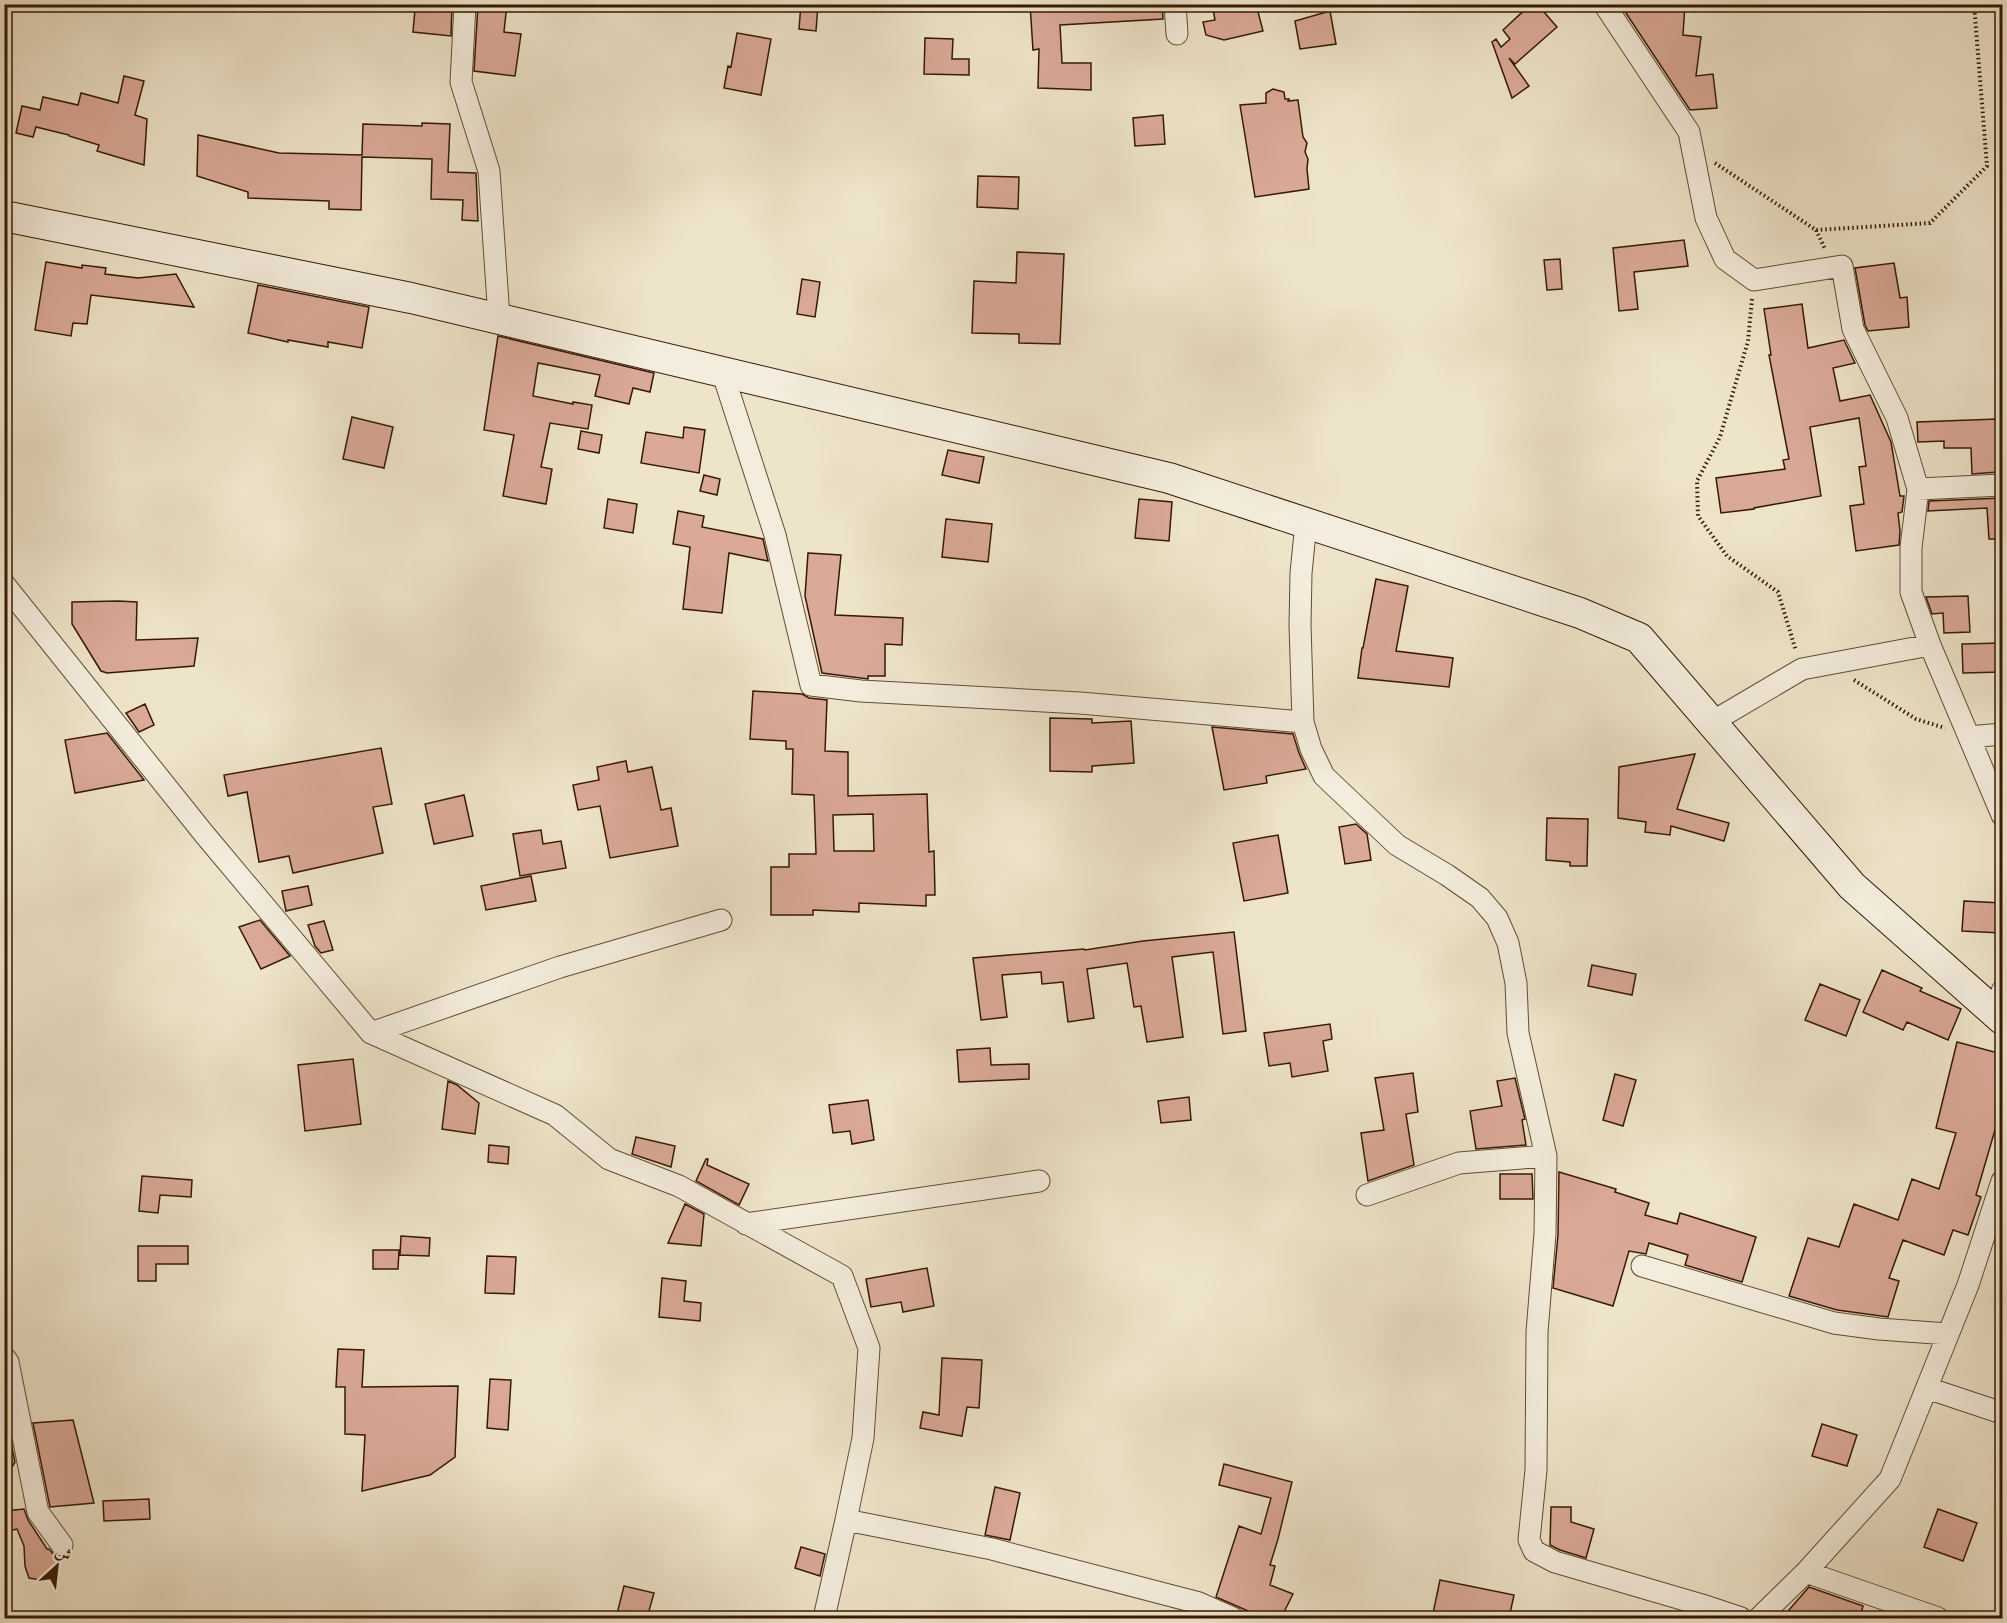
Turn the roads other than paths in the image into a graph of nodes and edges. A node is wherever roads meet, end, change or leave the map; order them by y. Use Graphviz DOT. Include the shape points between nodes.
graph roads {
  1 [pos="465,4"];
  2 [pos="1175,4"];
  3 [pos="1604,4"];
  4 [pos="1177,34"];
  5 [pos="4,216"];
  6 [pos="499,318"];
  7 [pos="722,372"];
  8 [pos="2002,485"];
  9 [pos="1918,489"];
  10 [pos="1306,523"];
  11 [pos="4,584"];
  12 [pos="1930,645"];
  13 [pos="1303,722"];
  14 [pos="1712,722"];
  15 [pos="2002,734"];
  16 [pos="1969,736"];
  17 [pos="2002,815"];
  18 [pos="721,920"];
  19 [pos="2000,1008"];
  20 [pos="371,1033"];
  21 [pos="1546,1156"];
  22 [pos="1039,1181"];
  23 [pos="2002,1181"];
  24 [pos="1367,1195"];
  25 [pos="746,1224"];
  26 [pos="1642,1266"];
  27 [pos="1948,1334"];
  28 [pos="4,1357"];
  29 [pos="1927,1388"];
  30 [pos="2002,1413"];
  31 [pos="846,1520"];
  32 [pos="63,1545"];
  33 [pos="1806,1572"];
  34 [pos="1196,1611"];
  35 [pos="824,1618"];
  36 [pos="1233,1618"];
  37 [pos="1741,1618"];
  38 [pos="1759,1618"];
  39 [pos="1938,1618"];
  1 -- 6 [label="street" via="461,82 489,171"];
  2 -- 4 [label="street"];
  3 -- 9 [label="street" via="1689,132 1706,218 1725,260 1754,280 1842,266 1853,329 1896,418"];
  5 -- 6 [label="street"];
  6 -- 7 [label="street"];
  7 -- 10 [label="street" via="1169,478"];
  7 -- 13 [label="street" via="775,535 811,685"];
  8 -- 9 [label="street"];
  9 -- 12 [label="street" via="1911,592"];
  10 -- 13 [label="street" via="1301,584"];
  10 -- 14 [label="street" via="1580,613 1639,638"];
  11 -- 20 [label="street" via="205,835"];
  12 -- 14 [label="street" via="1802,669"];
  12 -- 16 [label="street"];
  13 -- 21 [label="street" via="1324,776 1397,845 1480,898 1497,918 1508,943 1516,983 1518,1033"];
  14 -- 19 [label="street" via="1852,886"];
  15 -- 16 [label="street"];
  16 -- 17 [label="street"];
  18 -- 20 [label="street" via="560,967"];
  20 -- 25 [label="street" via="555,1115 609,1159 679,1186"];
  21 -- 24 [label="street" via="1459,1163"];
  21 -- 37 [label="street" via="1537,1332 1536,1470 1529,1539 1534,1551 1556,1562"];
  22 -- 25 [label="street"];
  23 -- 27 [label="street"];
  25 -- 31 [label="street" via="842,1276 868,1348 862,1438"];
  26 -- 27 [label="street" via="1834,1323"];
  27 -- 29 [label="street"];
  28 -- 32 [label="street" via="38,1512"];
  29 -- 30 [label="street"];
  29 -- 33 [label="street" via="1890,1479"];
  31 -- 34 [label="street" via="992,1549"];
  31 -- 35 [label="street"];
  33 -- 38 [label="street"];
  33 -- 39 [label="street"];
  34 -- 36 [label="street"];
}
